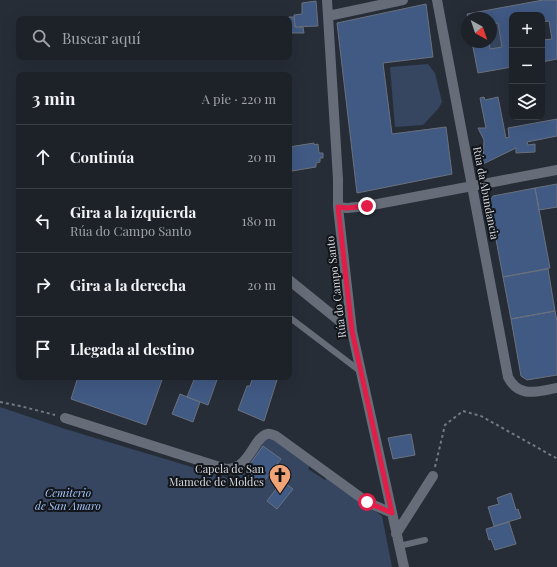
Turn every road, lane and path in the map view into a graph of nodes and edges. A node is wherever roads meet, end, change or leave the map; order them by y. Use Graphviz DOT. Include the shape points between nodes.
graph roads {
  1 [pos="327,0"];
  2 [pos="403,0"];
  3 [pos="437,0"];
  4 [pos="328,16"];
  5 [pos="557,170"];
  6 [pos="472,186"];
  7 [pos="338,207"];
  8 [pos="292,282"];
  9 [pos="292,319"];
  10 [pos="352,331"];
  11 [pos="360,371"];
  12 [pos="557,388"];
  13 [pos="0,402"];
  14 [pos="65,418"];
  15 [pos="557,461"];
  16 [pos="433,476"];
  17 [pos="392,513"];
  18 [pos="396,534"];
  19 [pos="425,540"];
  20 [pos="399,546"];
  21 [pos="404,567"];
  1 -- 4 [label="street, Rúa do Campo Santo"];
  2 -- 4 [label="street"];
  3 -- 6 [label="street, Rúa da Abundancia"];
  4 -- 7 [label="street, Rúa do Campo Santo"];
  5 -- 6 [label="street"];
  6 -- 7 [label="street" via="367,206"];
  6 -- 12 [label="street, Rúa da Abundancia" via="506,371 511,383 515,388 526,392"];
  7 -- 10 [label="street, Rúa do Campo Santo"];
  8 -- 10 [label="street"];
  9 -- 11 [label="lane"];
  10 -- 11 [label="street, Rúa do Campo Santo"];
  11 -- 17 [label="street, Rúa do Campo Santo"];
  13 -- 14 [label="path"];
  14 -- 17 [label="street" via="226,470 246,460 261,438 271,434 367,502"];
  15 -- 16 [label="path" via="556,458 481,416 463,411 445,425"];
  16 -- 18 [label="street"];
  17 -- 18 [label="street, Rúa do Campo Santo"];
  18 -- 20 [label="street, Rúa do Campo Santo"];
  19 -- 20 [label="lane"];
  20 -- 21 [label="street, Rúa do Campo Santo"];
}
